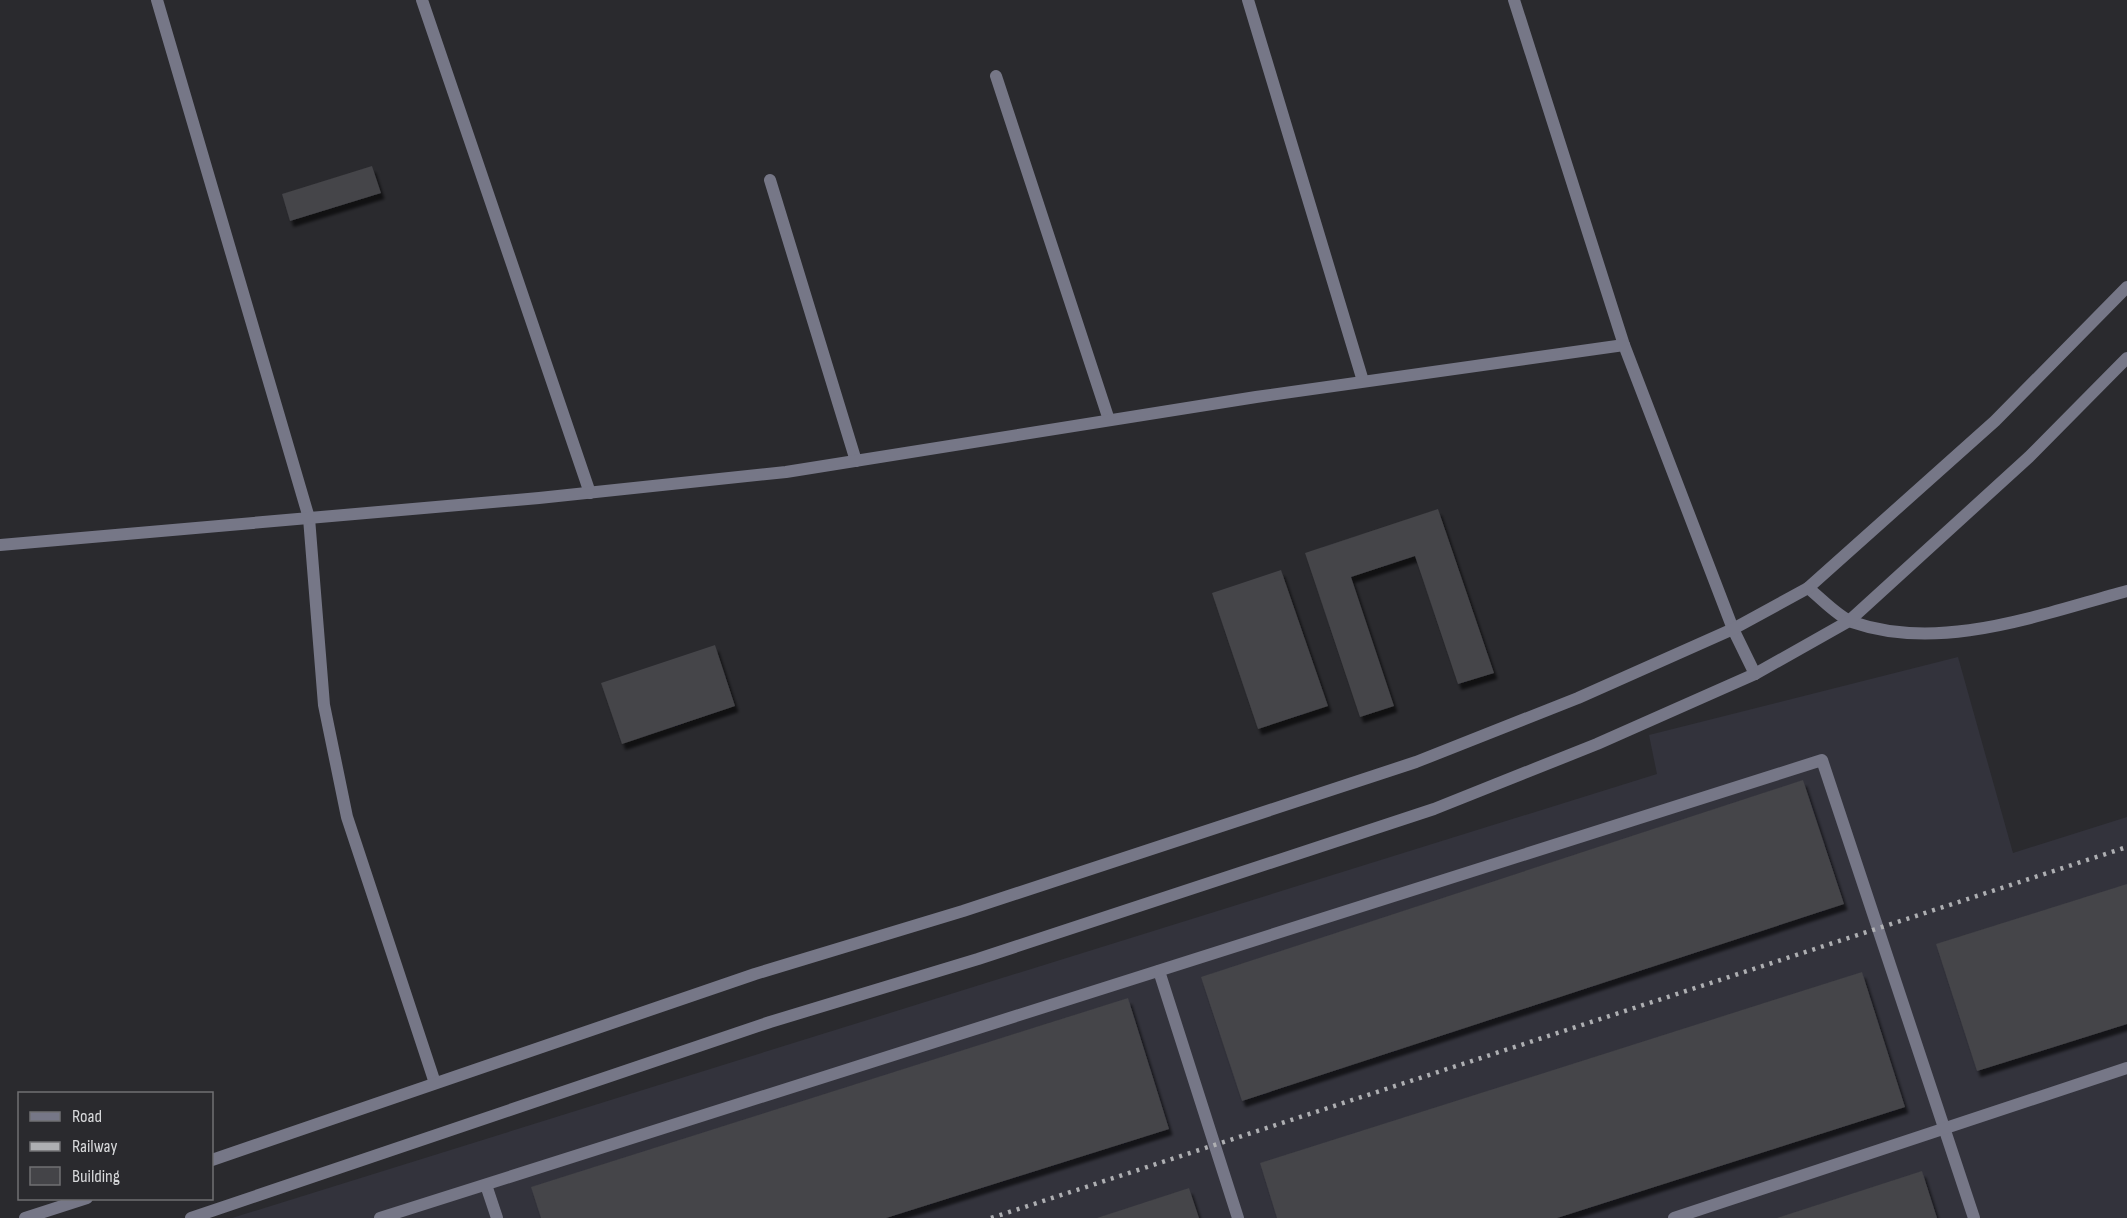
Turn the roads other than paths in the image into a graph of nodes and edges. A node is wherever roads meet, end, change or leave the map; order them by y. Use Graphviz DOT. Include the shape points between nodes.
graph roads {
  1 [pos="157,0"];
  2 [pos="422,0"];
  3 [pos="1248,0"];
  4 [pos="1514,0"];
  5 [pos="996,76"];
  6 [pos="770,180"];
  7 [pos="2127,287"];
  8 [pos="1624,345"];
  9 [pos="2127,358"];
  10 [pos="1363,381"];
  11 [pos="1109,420"];
  12 [pos="856,461"];
  13 [pos="590,493"];
  14 [pos="309,518"];
  15 [pos="0,545"];
  16 [pos="1808,588"];
  17 [pos="2127,591"];
  18 [pos="1849,621"];
  19 [pos="1733,629"];
  20 [pos="1755,674"];
  21 [pos="1159,971"];
  22 [pos="2127,1068"];
  23 [pos="435,1083"];
  24 [pos="1943,1127"];
  25 [pos="213,1160"];
  26 [pos="486,1185"];
  27 [pos="81,1200"];
  28 [pos="25,1218"];
  29 [pos="191,1218"];
  30 [pos="380,1218"];
  31 [pos="497,1218"];
  32 [pos="1238,1218"];
  33 [pos="1674,1218"];
  34 [pos="1974,1218"];
  1 -- 14 [label="street"];
  2 -- 13 [label="street"];
  3 -- 10 [label="street"];
  4 -- 8 [label="street"];
  5 -- 11 [label="street"];
  6 -- 12 [label="street"];
  7 -- 16 [label="street" via="1995,421"];
  8 -- 10 [label="street"];
  8 -- 19 [label="street"];
  9 -- 18 [label="street" via="2029,457"];
  10 -- 11 [label="street"];
  11 -- 12 [label="street"];
  12 -- 13 [label="street"];
  13 -- 14 [label="street"];
  14 -- 15 [label="street"];
  14 -- 23 [label="street" via="324,705 347,817"];
  16 -- 18 [label="street"];
  16 -- 19 [label="street"];
  17 -- 18 [label="street" via="2001,624 1941,633 1889,631"];
  18 -- 20 [label="street"];
  19 -- 20 [label="street"];
  19 -- 23 [label="street" via="1578,698 1416,762 963,911 755,974"];
  20 -- 29 [label="street" via="1597,744 1434,808 978,959 759,1026"];
  21 -- 24 [label="street" via="1822,760"];
  21 -- 26 [label="street"];
  21 -- 32 [label="street"];
  22 -- 24 [label="street"];
  23 -- 25 [label="street"];
  24 -- 33 [label="street"];
  24 -- 34 [label="street"];
  26 -- 30 [label="street"];
  26 -- 31 [label="street"];
  27 -- 28 [label="street"];
}
